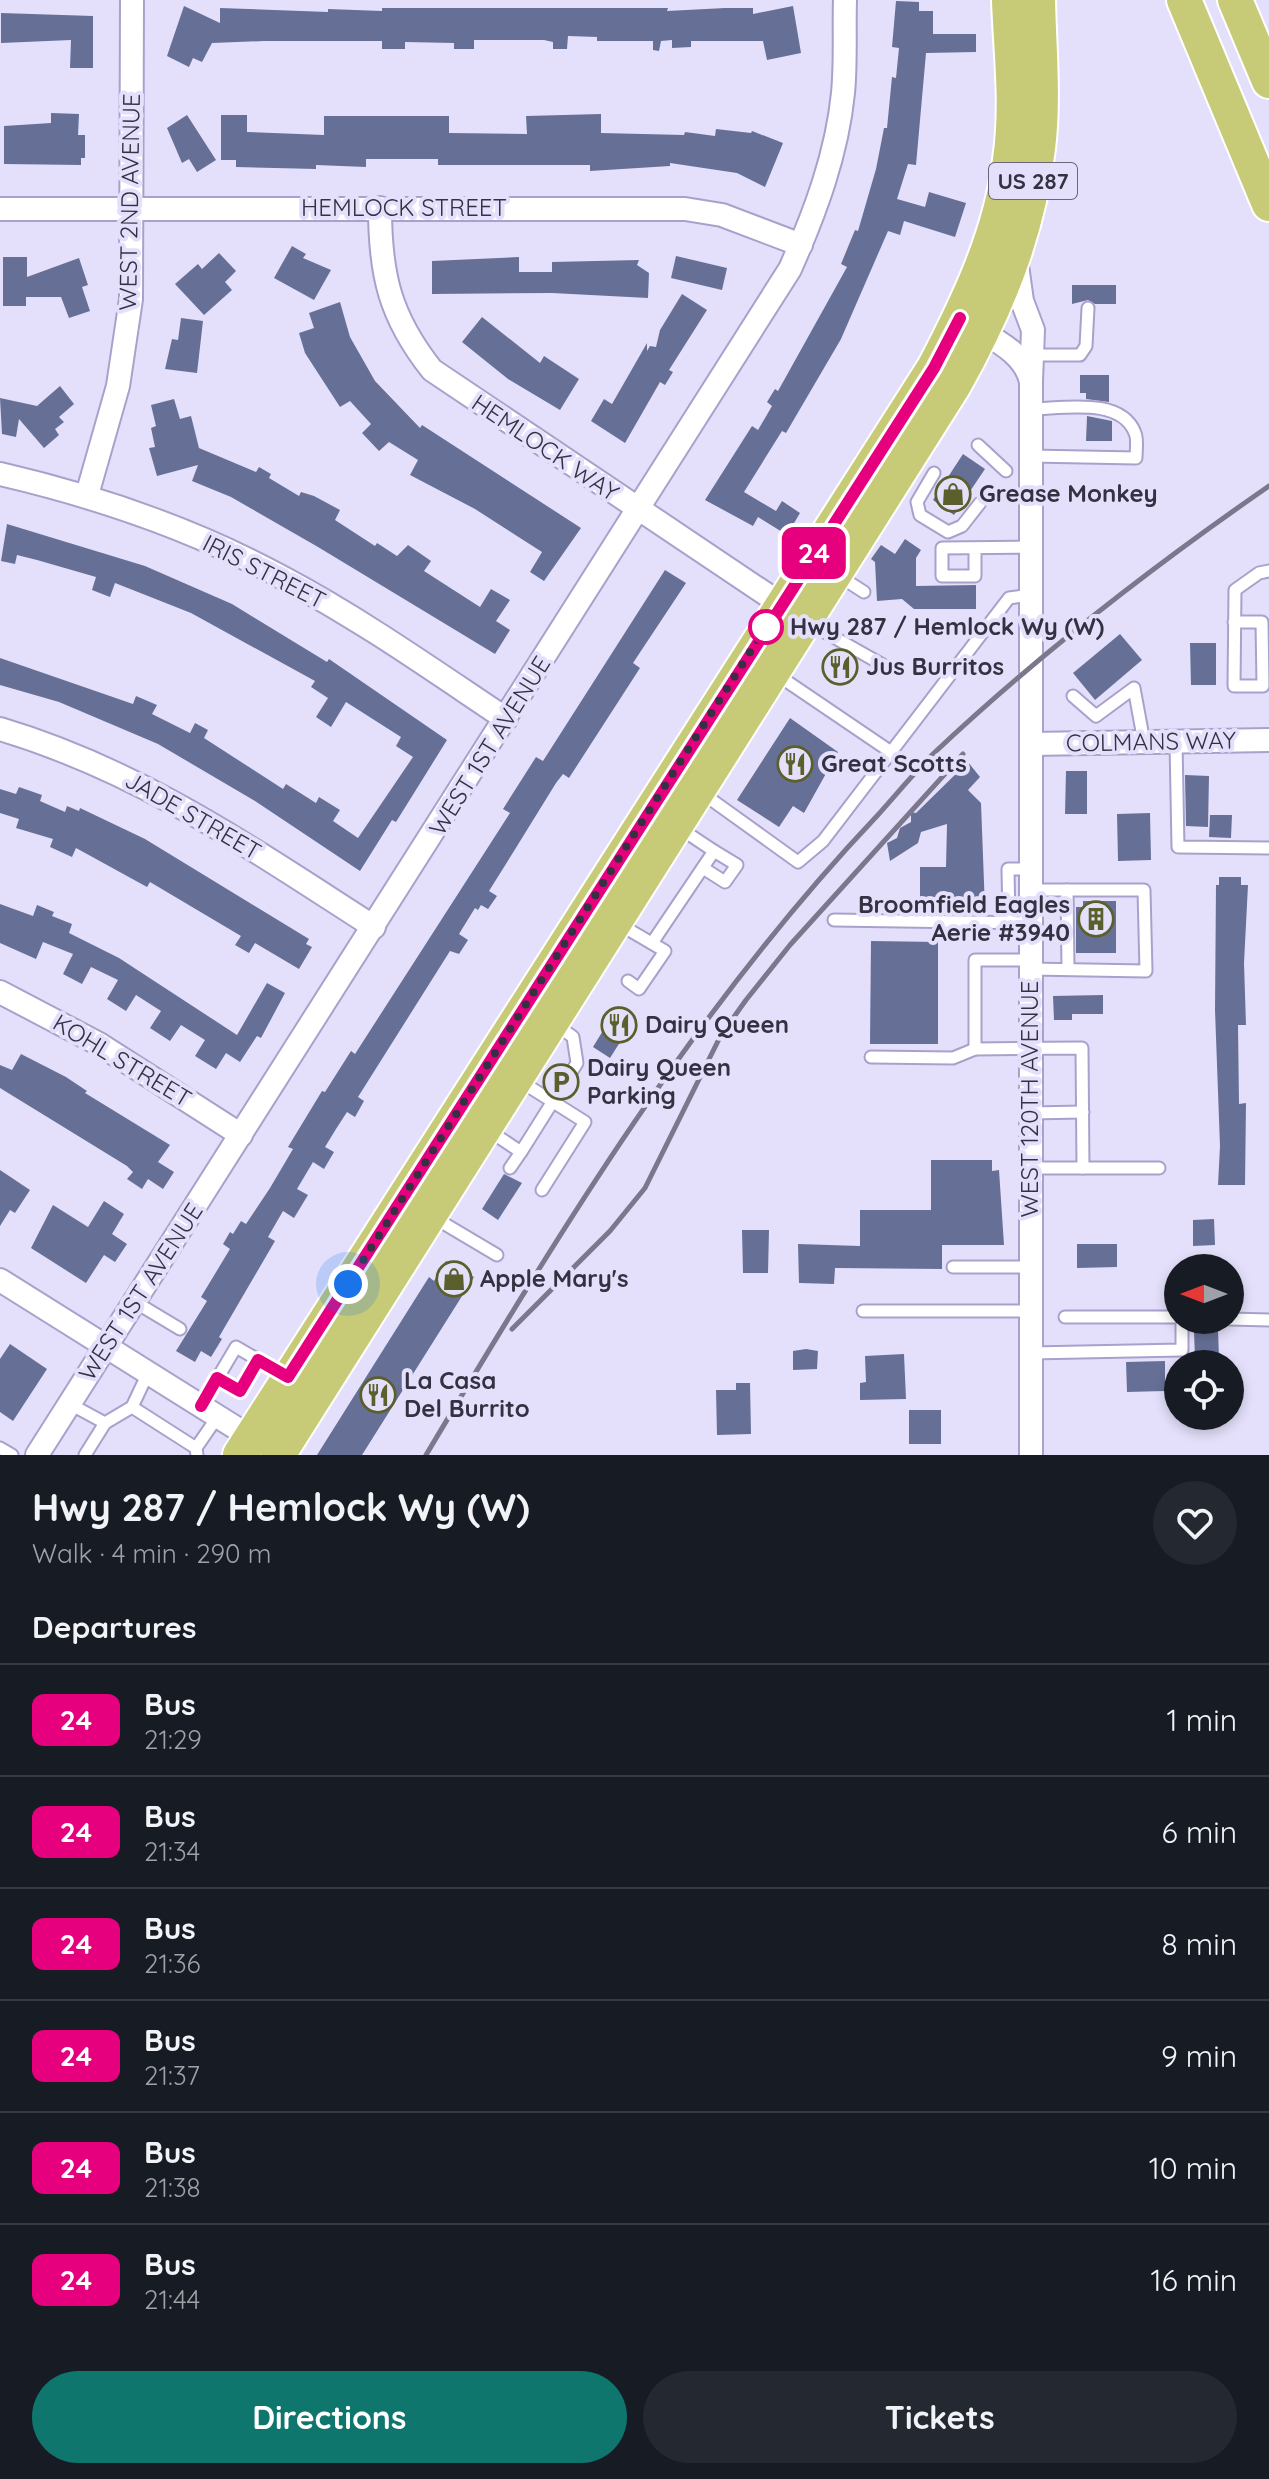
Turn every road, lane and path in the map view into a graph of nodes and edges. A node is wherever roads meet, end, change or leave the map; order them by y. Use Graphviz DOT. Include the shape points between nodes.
graph roads {
  1 [pos="132,0"];
  2 [pos="845,0"];
  3 [pos="1009,0"];
  4 [pos="1038,0"];
  5 [pos="1184,0"];
  6 [pos="1235,0"];
  7 [pos="1269,81"];
  8 [pos="1269,204"];
  9 [pos="380,208"];
  10 [pos="0,209"];
  11 [pos="133,209"];
  12 [pos="801,245"];
  13 [pos="1015,253"];
  14 [pos="1088,308"];
  15 [pos="972,325"];
  16 [pos="1025,355"];
  17 [pos="1030,409"];
  18 [pos="978,445"];
  19 [pos="1030,456"];
  20 [pos="1006,471"];
  21 [pos="934,473"];
  22 [pos="0,474"];
  23 [pos="87,495"];
  24 [pos="980,503"];
  25 [pos="639,511"];
  26 [pos="1031,547"];
  27 [pos="975,548"];
  28 [pos="1269,571"];
  29 [pos="835,574"];
  30 [pos="864,592"];
  31 [pos="1031,595"];
  32 [pos="793,612"];
  33 [pos="1234,622"];
  34 [pos="883,665"];
  35 [pos="773,672"];
  36 [pos="1073,696"];
  37 [pos="506,719"];
  38 [pos="0,729"];
  39 [pos="1269,740"];
  40 [pos="1144,742"];
  41 [pos="1176,742"];
  42 [pos="1032,744"];
  43 [pos="891,752"];
  44 [pos="698,790"];
  45 [pos="676,826"];
  46 [pos="1269,848"];
  47 [pos="714,851"];
  48 [pos="703,868"];
  49 [pos="1030,879"];
  50 [pos="1067,890"];
  51 [pos="834,920"];
  52 [pos="615,921"];
  53 [pos="1019,922"];
  54 [pos="374,927"];
  55 [pos="652,943"];
  56 [pos="1030,964"];
  57 [pos="1068,969"];
  58 [pos="628,981"];
  59 [pos="0,992"];
  60 [pos="552,1021"];
  61 [pos="975,1049"];
  62 [pos="1030,1050"];
  63 [pos="871,1057"];
  64 [pos="516,1078"];
  65 [pos="553,1102"];
  66 [pos="1083,1112"];
  67 [pos="1030,1113"];
  68 [pos="485,1128"];
  69 [pos="241,1135"];
  70 [pos="521,1152"];
  71 [pos="510,1168"];
  72 [pos="1031,1168"];
  73 [pos="1083,1168"];
  74 [pos="1159,1168"];
  75 [pos="542,1190"];
  76 [pos="429,1215"];
  77 [pos="497,1255"];
  78 [pos="953,1267"];
  79 [pos="1031,1267"];
  80 [pos="0,1280"];
  81 [pos="135,1302"];
  82 [pos="863,1311"];
  83 [pos="1031,1311"];
  84 [pos="1065,1317"];
  85 [pos="1164,1318"];
  86 [pos="1244,1319"];
  87 [pos="1269,1320"];
  88 [pos="180,1329"];
  89 [pos="1181,1334"];
  90 [pos="106,1348"];
  91 [pos="1031,1353"];
  92 [pos="258,1360"];
  93 [pos="148,1373"];
  94 [pos="288,1377"];
  95 [pos="217,1378"];
  96 [pos="70,1404"];
  97 [pos="132,1407"];
  98 [pos="210,1411"];
  99 [pos="105,1423"];
  100 [pos="245,1446"];
  101 [pos="0,1448"];
  102 [pos="196,1451"];
  103 [pos="12,1455"];
  104 [pos="37,1455"];
  105 [pos="85,1455"];
  106 [pos="278,1455"];
  107 [pos="1031,1455"];
  1 -- 11 [label="street, WEST 2ND AVENUE"];
  2 -- 12 [label="street, WEST 1ST AVENUE" via="840,122"];
  3 -- 15 [label="main road, US 287" via="1015,76 1010,161"];
  4 -- 13 [label="main road, US 287" via="1039,147"];
  5 -- 8 [label="main road"];
  6 -- 7 [label="main road"];
  9 -- 11 [label="street, HEMLOCK STREET"];
  9 -- 12 [label="street, HEMLOCK STREET" via="685,209 722,215"];
  9 -- 25 [label="street, HEMLOCK WAY" via="382,262 391,304 432,370"];
  10 -- 11 [label="street, HEMLOCK STREET"];
  11 -- 23 [label="street, WEST 2ND AVENUE" via="128,325 118,386"];
  12 -- 25 [label="street, WEST 1ST AVENUE"];
  13 -- 15 [label="main road, US 287"];
  13 -- 16 [label="street, WEST 120TH AVENUE" via="1022,301 1033,330"];
  14 -- 16 [label="lane" via="1086,346 1080,355"];
  15 -- 16 [label="street"];
  15 -- 29 [label="main road, US 287" via="954,385"];
  15 -- 32 [label="main road, US 287" via="934,368"];
  16 -- 17 [label="street, WEST 120TH AVENUE"];
  17 -- 19 [label="street, WEST 120TH AVENUE"];
  17 -- 19 [label="lane" via="1120,413 1136,433 1136,458"];
  18 -- 20 [label="lane"];
  19 -- 26 [label="street, WEST 120TH AVENUE"];
  21 -- 24 [label="lane" via="917,502 920,515 948,532 962,526"];
  22 -- 23 [label="street, IRIS STREET"];
  23 -- 37 [label="street, IRIS STREET" via="157,520 285,578"];
  25 -- 32 [label="street, HEMLOCK WAY"];
  25 -- 37 [label="street, WEST 1ST AVENUE"];
  26 -- 27 [label="lane"];
  26 -- 31 [label="street, WEST 120TH AVENUE"];
  28 -- 33 [label="lane" via="1235,590"];
  29 -- 30 [label="lane"];
  29 -- 32 [label="main road, US 287"];
  31 -- 42 [label="street, WEST 120TH AVENUE"];
  31 -- 43 [label="lane" via="1009,598"];
  32 -- 34 [label="lane"];
  32 -- 35 [label="main road, US 287"];
  32 -- 94 [label="main road, US 287"];
  33 -- 33 [label="lane" via="1234,686 1263,686 1262,622"];
  35 -- 43 [label="lane"];
  35 -- 44 [label="main road, US 287"];
  36 -- 40 [label="lane" via="1096,716 1134,688"];
  37 -- 54 [label="street, WEST 1ST AVENUE"];
  38 -- 54 [label="street, JADE STREET" via="82,756 165,795"];
  39 -- 41 [label="street, COLMANS WAY"];
  40 -- 41 [label="street, COLMANS WAY"];
  40 -- 42 [label="street, COLMANS WAY"];
  41 -- 46 [label="lane" via="1178,847"];
  42 -- 49 [label="street, WEST 120TH AVENUE"];
  43 -- 44 [label="lane" via="823,841 798,862"];
  44 -- 45 [label="main road, US 287"];
  45 -- 47 [label="lane"];
  45 -- 52 [label="main road, US 287"];
  47 -- 48 [label="lane"];
  47 -- 48 [label="lane" via="737,865 725,882"];
  48 -- 55 [label="lane"];
  49 -- 50 [label="lane"];
  49 -- 53 [label="street, WEST 120TH AVENUE"];
  50 -- 57 [label="lane"];
  50 -- 57 [label="lane" via="1144,890 1146,971"];
  51 -- 53 [label="lane"];
  52 -- 55 [label="lane"];
  52 -- 60 [label="main road, US 287"];
  53 -- 56 [label="street, WEST 120TH AVENUE"];
  54 -- 69 [label="street, WEST 1ST AVENUE"];
  55 -- 58 [label="lane" via="665,951 639,989"];
  56 -- 57 [label="lane"];
  56 -- 61 [label="lane" via="975,960"];
  56 -- 62 [label="street, WEST 120TH AVENUE"];
  59 -- 69 [label="street, KOHL STREET" via="99,1044"];
  60 -- 64 [label="main road, US 287"];
  60 -- 65 [label="lane" via="573,1037 577,1063"];
  61 -- 62 [label="lane"];
  61 -- 63 [label="lane" via="953,1058"];
  62 -- 66 [label="lane" via="1082,1048"];
  62 -- 67 [label="street, WEST 120TH AVENUE"];
  64 -- 65 [label="lane"];
  64 -- 68 [label="main road, US 287"];
  65 -- 70 [label="lane"];
  65 -- 75 [label="lane" via="585,1122"];
  66 -- 67 [label="lane"];
  66 -- 73 [label="lane"];
  67 -- 72 [label="street, WEST 120TH AVENUE"];
  68 -- 70 [label="lane"];
  68 -- 76 [label="main road, US 287"];
  69 -- 81 [label="street, WEST 1ST AVENUE"];
  70 -- 71 [label="lane"];
  72 -- 73 [label="lane"];
  72 -- 79 [label="street, WEST 120TH AVENUE"];
  73 -- 74 [label="lane"];
  76 -- 77 [label="lane"];
  76 -- 106 [label="main road, US 287"];
  78 -- 79 [label="lane"];
  79 -- 83 [label="street, WEST 120TH AVENUE"];
  80 -- 90 [label="street"];
  81 -- 88 [label="lane"];
  81 -- 90 [label="street, WEST 1ST AVENUE"];
  82 -- 83 [label="lane"];
  83 -- 91 [label="street, WEST 120TH AVENUE"];
  84 -- 85 [label="lane"];
  86 -- 87 [label="lane"];
  89 -- 91 [label="lane" via="1182,1350"];
  90 -- 93 [label="street"];
  90 -- 96 [label="street, WEST 1ST AVENUE"];
  91 -- 107 [label="street, WEST 120TH AVENUE"];
  92 -- 94 [label="lane"];
  92 -- 95 [label="lane" via="236,1347"];
  92 -- 95 [label="lane" via="240,1391"];
  93 -- 97 [label="lane"];
  93 -- 98 [label="street"];
  94 -- 100 [label="main road, US 287"];
  95 -- 98 [label="lane"];
  96 -- 99 [label="lane"];
  96 -- 104 [label="street, WEST 1ST AVENUE"];
  97 -- 99 [label="lane"];
  97 -- 102 [label="lane"];
  98 -- 100 [label="street"];
  98 -- 102 [label="lane"];
  99 -- 105 [label="lane"];
  100 -- 106 [label="street"];
  101 -- 103 [label="lane"];
}
